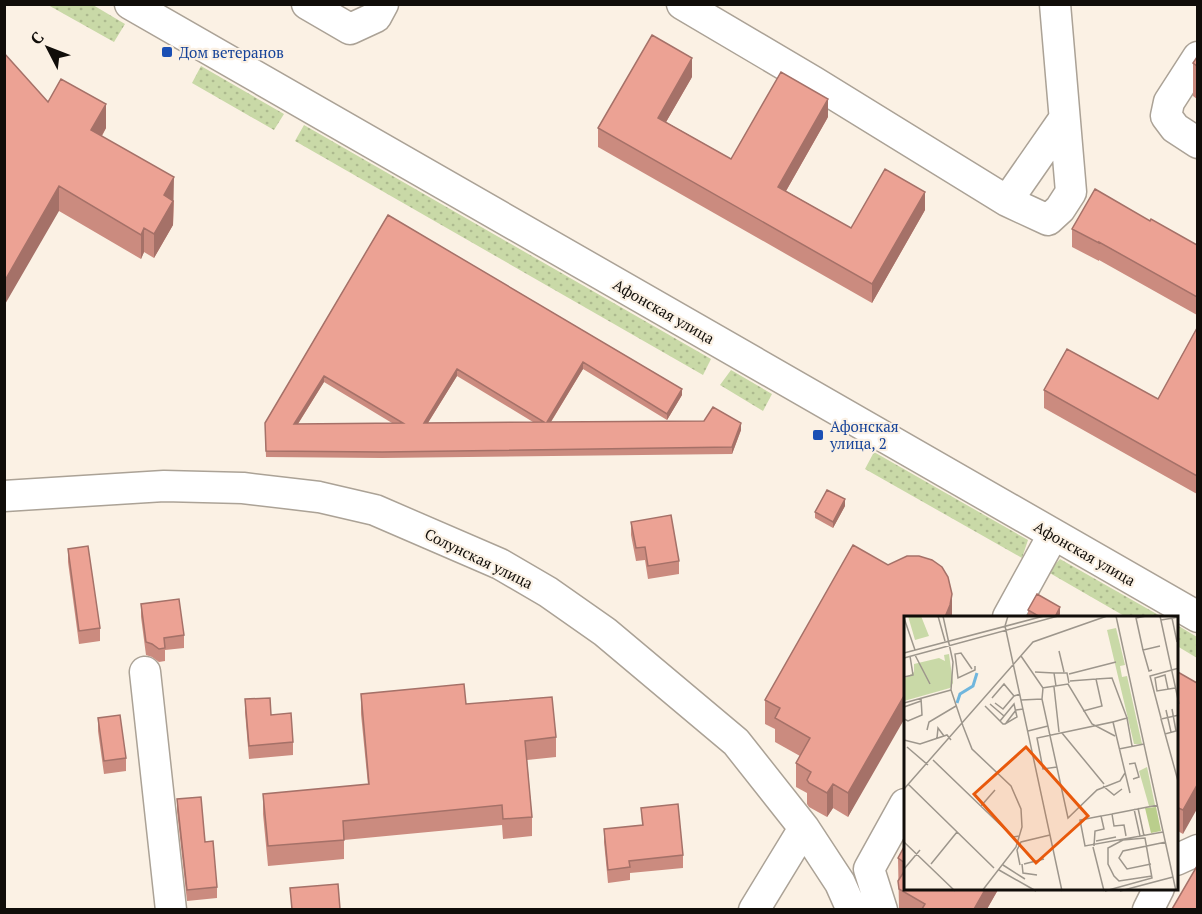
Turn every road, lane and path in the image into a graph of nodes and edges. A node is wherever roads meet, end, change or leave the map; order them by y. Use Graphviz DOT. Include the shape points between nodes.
graph roads {
  1 [pos="130,4"];
  2 [pos="307,4"];
  3 [pos="383,4"];
  4 [pos="682,4"];
  5 [pos="1055,4"];
  6 [pos="1197,57"];
  7 [pos="1064,119"];
  8 [pos="1197,143"];
  9 [pos="1007,201"];
  10 [pos="4,496"];
  11 [pos="1053,535"];
  12 [pos="1009,616"];
  13 [pos="1197,617"];
  14 [pos="145,672"];
  15 [pos="904,806"];
  16 [pos="804,828"];
  17 [pos="1197,850"];
  18 [pos="1178,859"];
  19 [pos="1158,890"];
  20 [pos="171,909"];
  21 [pos="754,909"];
  22 [pos="852,909"];
  23 [pos="882,909"];
  24 [pos="1148,909"];
  1 -- 11 [label="street, Афонская улица"];
  2 -- 3 [label="street" via="350,29 376,17"];
  4 -- 9 [label="street"];
  5 -- 7 [label="street"];
  6 -- 8 [label="street" via="1169,102 1166,116 1175,128"];
  7 -- 9 [label="street"];
  7 -- 9 [label="street" via="1071,192 1060,209 1048,220"];
  10 -- 16 [label="street, Солунская улица" via="164,486 243,488 319,497 385,514 500,564 605,632 736,742"];
  11 -- 12 [label="street"];
  11 -- 13 [label="street, Афонская улица"];
  14 -- 20 [label="street"];
  15 -- 23 [label="street" via="869,868"];
  16 -- 21 [label="street"];
  16 -- 22 [label="street, Солунская улица"];
  17 -- 18 [label="street"];
  19 -- 24 [label="street"];
}
